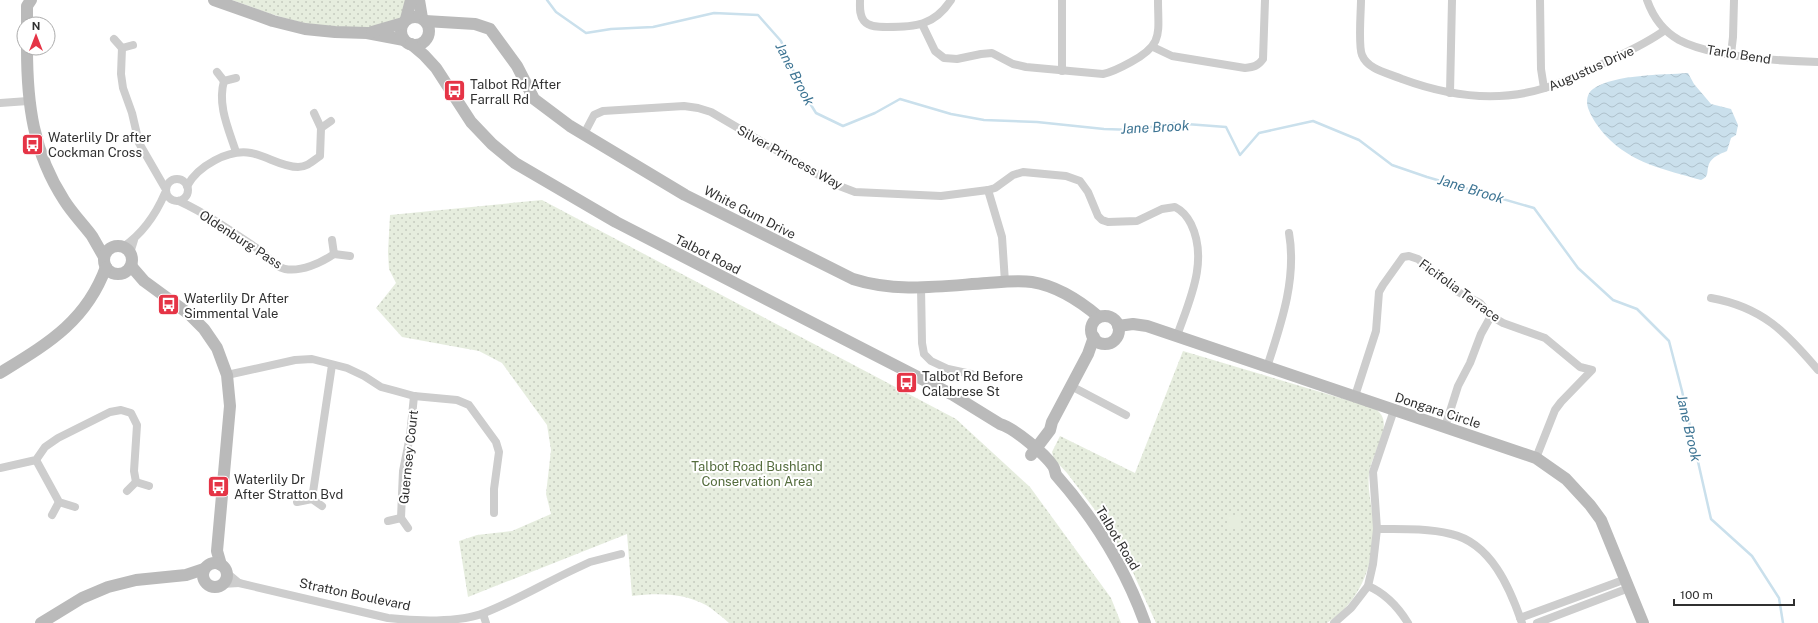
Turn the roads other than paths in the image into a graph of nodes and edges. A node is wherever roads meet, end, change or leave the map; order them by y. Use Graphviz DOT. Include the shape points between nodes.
graph roads {
  1 [pos="214,0"];
  2 [pos="411,0"];
  3 [pos="419,0"];
  4 [pos="860,0"];
  5 [pos="951,0"];
  6 [pos="1062,0"];
  7 [pos="1158,0"];
  8 [pos="1265,0"];
  9 [pos="1362,0"];
  10 [pos="1452,0"];
  11 [pos="1540,0"];
  12 [pos="1647,0"];
  13 [pos="1734,0"];
  14 [pos="27,2"];
  15 [pos="27,16"];
  16 [pos="424,19"];
  17 [pos="405,21"];
  18 [pos="457,24"];
  19 [pos="922,24"];
  20 [pos="1665,30"];
  21 [pos="367,33"];
  22 [pos="114,38"];
  23 [pos="427,39"];
  24 [pos="408,42"];
  25 [pos="133,45"];
  26 [pos="1153,47"];
  27 [pos="122,48"];
  28 [pos="1731,54"];
  29 [pos="27,56"];
  30 [pos="1818,62"];
  31 [pos="436,68"];
  32 [pos="1062,71"];
  33 [pos="217,72"];
  34 [pos="236,78"];
  35 [pos="224,81"];
  36 [pos="1544,88"];
  37 [pos="1450,93"];
  38 [pos="28,101"];
  39 [pos="0,103"];
  40 [pos="314,113"];
  41 [pos="331,121"];
  42 [pos="321,128"];
  43 [pos="584,134"];
  44 [pos="236,152"];
  45 [pos="187,181"];
  46 [pos="166,187"];
  47 [pos="988,190"];
  48 [pos="187,195"];
  49 [pos="176,201"];
  50 [pos="194,208"];
  51 [pos="157,211"];
  52 [pos="1289,233"];
  53 [pos="92,236"];
  54 [pos="332,240"];
  55 [pos="122,249"];
  56 [pos="334,254"];
  57 [pos="350,256"];
  58 [pos="105,262"];
  59 [pos="124,271"];
  60 [pos="1005,282"];
  61 [pos="99,285"];
  62 [pos="921,287"];
  63 [pos="1711,298"];
  64 [pos="1491,316"];
  65 [pos="1096,321"];
  66 [pos="1118,330"];
  67 [pos="1176,336"];
  68 [pos="1096,340"];
  69 [pos="332,365"];
  70 [pos="1267,367"];
  71 [pos="1818,370"];
  72 [pos="0,373"];
  73 [pos="971,374"];
  74 [pos="227,375"];
  75 [pos="1071,386"];
  76 [pos="414,396"];
  77 [pos="1355,396"];
  78 [pos="1394,410"];
  79 [pos="1126,415"];
  80 [pos="1445,427"];
  81 [pos="1031,450"];
  82 [pos="1536,458"];
  83 [pos="36,460"];
  84 [pos="0,468"];
  85 [pos="136,482"];
  86 [pos="149,486"];
  87 [pos="127,491"];
  88 [pos="312,499"];
  89 [pos="59,502"];
  90 [pos="297,502"];
  91 [pos="322,506"];
  92 [pos="75,508"];
  93 [pos="494,514"];
  94 [pos="52,515"];
  95 [pos="401,518"];
  96 [pos="388,521"];
  97 [pos="408,528"];
  98 [pos="1378,529"];
  99 [pos="217,551"];
  100 [pos="621,554"];
  101 [pos="224,569"];
  102 [pos="206,572"];
  103 [pos="238,583"];
  104 [pos="222,584"];
  105 [pos="1627,584"];
  106 [pos="1368,586"];
  107 [pos="483,614"];
  108 [pos="387,620"];
  109 [pos="1521,621"];
  110 [pos="41,623"];
  111 [pos="486,623"];
  112 [pos="1145,623"];
  113 [pos="1334,623"];
  114 [pos="1408,623"];
  115 [pos="1537,623"];
  116 [pos="1643,623"];
  1 -- 21 [label="street" via="305,30"];
  2 -- 17 [label="street"];
  3 -- 16 [label="street"];
  4 -- 19 [label="street" via="861,15 871,26 907,27"];
  5 -- 19 [label="street" via="938,16"];
  6 -- 32 [label="street"];
  7 -- 26 [label="street" via="1158,32"];
  8 -- 26 [label="street" via="1263,59 1254,67 1245,68 1172,56"];
  9 -- 37 [label="street, Augustus Drive" via="1361,53 1366,63 1375,69 1429,89"];
  10 -- 37 [label="street"];
  11 -- 36 [label="street" via="1541,68"];
  12 -- 20 [label="street" via="1650,9"];
  13 -- 28 [label="street"];
  14 -- 15 [label="street"];
  16 -- 17 [label="street" via="414,16"];
  16 -- 18 [label="street, White Gum Drive"];
  16 -- 23 [label="street" via="430,28"];
  17 -- 21 [label="street"];
  17 -- 24 [label="street" via="401,32"];
  18 -- 23 [label="street, White Gum Drive" via="437,31"];
  18 -- 43 [label="street, White Gum Drive" via="475,24 490,29 517,66 534,99"];
  19 -- 32 [label="street" via="935,52 944,58 957,59 992,53 1020,66"];
  20 -- 28 [label="street, Tarlo Bend" via="1678,40"];
  20 -- 36 [label="street, Augustus Drive" via="1649,42 1581,74"];
  21 -- 24 [label="street"];
  22 -- 27 [label="street"];
  23 -- 24 [label="street" via="419,44"];
  23 -- 31 [label="street, Talbot Road"];
  24 -- 31 [label="street, Talbot Road" via="424,54"];
  25 -- 27 [label="street"];
  26 -- 32 [label="street" via="1109,73"];
  27 -- 46 [label="street" via="123,88 139,143"];
  28 -- 30 [label="street, Tarlo Bend" via="1769,60"];
  29 -- 38 [label="street"];
  31 -- 81 [label="street, Talbot Road" via="472,122 492,144 526,170 616,222 953,395 1000,424 1003,433"];
  33 -- 35 [label="street"];
  34 -- 35 [label="street"];
  35 -- 44 [label="street" via="224,110"];
  36 -- 37 [label="street, Augustus Drive" via="1497,96"];
  38 -- 39 [label="street"];
  38 -- 53 [label="street" via="37,142 54,185"];
  40 -- 42 [label="street"];
  41 -- 42 [label="street"];
  42 -- 44 [label="street" via="320,156 306,165 292,166 251,153"];
  43 -- 47 [label="street, Silver Princess Way" via="594,115 603,111 691,107 711,112 834,184 855,192 941,196"];
  43 -- 62 [label="street, White Gum Drive" via="685,195 853,279 880,286"];
  44 -- 45 [label="street" via="209,163"];
  45 -- 46 [label="street" via="172,179"];
  45 -- 48 [label="street"];
  46 -- 49 [label="street" via="170,199"];
  46 -- 51 [label="street"];
  47 -- 60 [label="street" via="1002,237"];
  47 -- 67 [label="street, Silver Princess Way" via="1018,173 1066,176 1084,186 1098,216 1108,222 1137,221 1168,207 1181,210 1194,230 1198,262 1195,283"];
  48 -- 49 [label="street" via="185,199"];
  48 -- 50 [label="street, Oldenburg Pass"];
  49 -- 50 [label="street, Oldenburg Pass"];
  49 -- 51 [label="street"];
  50 -- 56 [label="street, Oldenburg Pass" via="260,250 284,269 314,265"];
  51 -- 55 [label="street" via="134,240"];
  52 -- 70 [label="street" via="1292,260 1286,301"];
  53 -- 55 [label="street"];
  53 -- 58 [label="street"];
  54 -- 56 [label="street"];
  55 -- 58 [label="street" via="108,251"];
  55 -- 59 [label="street" via="132,262"];
  56 -- 57 [label="street"];
  58 -- 59 [label="street" via="108,271"];
  58 -- 61 [label="street"];
  59 -- 61 [label="street"];
  59 -- 74 [label="street" via="144,281 190,314 217,348"];
  60 -- 62 [label="street, White Gum Drive"];
  60 -- 65 [label="street, White Gum Drive" via="1033,282 1068,294 1086,306"];
  61 -- 72 [label="street" via="64,330 47,344"];
  62 -- 73 [label="street" via="924,354 931,361 948,369"];
  63 -- 71 [label="street" via="1737,303 1764,317 1793,341"];
  64 -- 77 [label="street, Ficifolia Terrace" via="1480,303 1458,292 1418,258 1403,258 1397,263 1379,292 1376,331"];
  64 -- 80 [label="street" via="1458,386"];
  64 -- 82 [label="street, Ficifolia Terrace" via="1545,338 1580,367 1592,370 1555,410"];
  65 -- 66 [label="street" via="1111,317"];
  65 -- 68 [label="street" via="1092,329"];
  66 -- 67 [label="street, Dongara Circle" via="1140,325"];
  66 -- 68 [label="street" via="1112,342"];
  67 -- 70 [label="street, Dongara Circle"];
  68 -- 75 [label="street"];
  69 -- 74 [label="street" via="312,359 295,360"];
  69 -- 76 [label="street" via="347,368 381,387"];
  69 -- 88 [label="street"];
  70 -- 77 [label="street, Dongara Circle"];
  74 -- 99 [label="street" via="230,406"];
  75 -- 79 [label="street"];
  75 -- 81 [label="street" via="1052,422"];
  76 -- 93 [label="street" via="457,400 469,405 496,442 499,452 494,489"];
  76 -- 95 [label="street, Guernsey Court" via="403,471"];
  77 -- 78 [label="street, Dongara Circle"];
  78 -- 80 [label="street, Dongara Circle"];
  78 -- 98 [label="street" via="1373,472"];
  80 -- 82 [label="street, Dongara Circle"];
  81 -- 112 [label="street, Talbot Road" via="1047,472 1056,475 1082,506 1107,543"];
  82 -- 105 [label="street, Dongara Circle" via="1566,479 1601,520"];
  83 -- 84 [label="street"];
  83 -- 85 [label="street" via="45,447 58,438 110,412 121,410 131,413 137,425 134,471"];
  83 -- 89 [label="street"];
  85 -- 86 [label="street"];
  85 -- 87 [label="street"];
  88 -- 90 [label="street"];
  88 -- 91 [label="street"];
  89 -- 92 [label="street"];
  89 -- 94 [label="street"];
  95 -- 96 [label="street, Guernsey Court"];
  95 -- 97 [label="street, Guernsey Court"];
  98 -- 106 [label="street"];
  98 -- 109 [label="street" via="1438,531 1467,541 1501,573"];
  99 -- 101 [label="street"];
  99 -- 102 [label="street"];
  100 -- 107 [label="street, Stratton Boulevard" via="590,562"];
  101 -- 102 [label="street" via="217,563"];
  101 -- 103 [label="street, Stratton Boulevard"];
  101 -- 104 [label="street" via="226,578"];
  102 -- 104 [label="street" via="212,586"];
  102 -- 110 [label="street" via="136,580 108,587 82,598"];
  103 -- 104 [label="street, Stratton Boulevard"];
  103 -- 108 [label="street, Stratton Boulevard"];
  105 -- 109 [label="street"];
  105 -- 115 [label="street"];
  105 -- 116 [label="street, Dongara Circle"];
  106 -- 113 [label="street" via="1351,608"];
  106 -- 114 [label="street" via="1387,597"];
  107 -- 108 [label="street, Stratton Boulevard" via="457,619"];
  107 -- 111 [label="street"];
}
